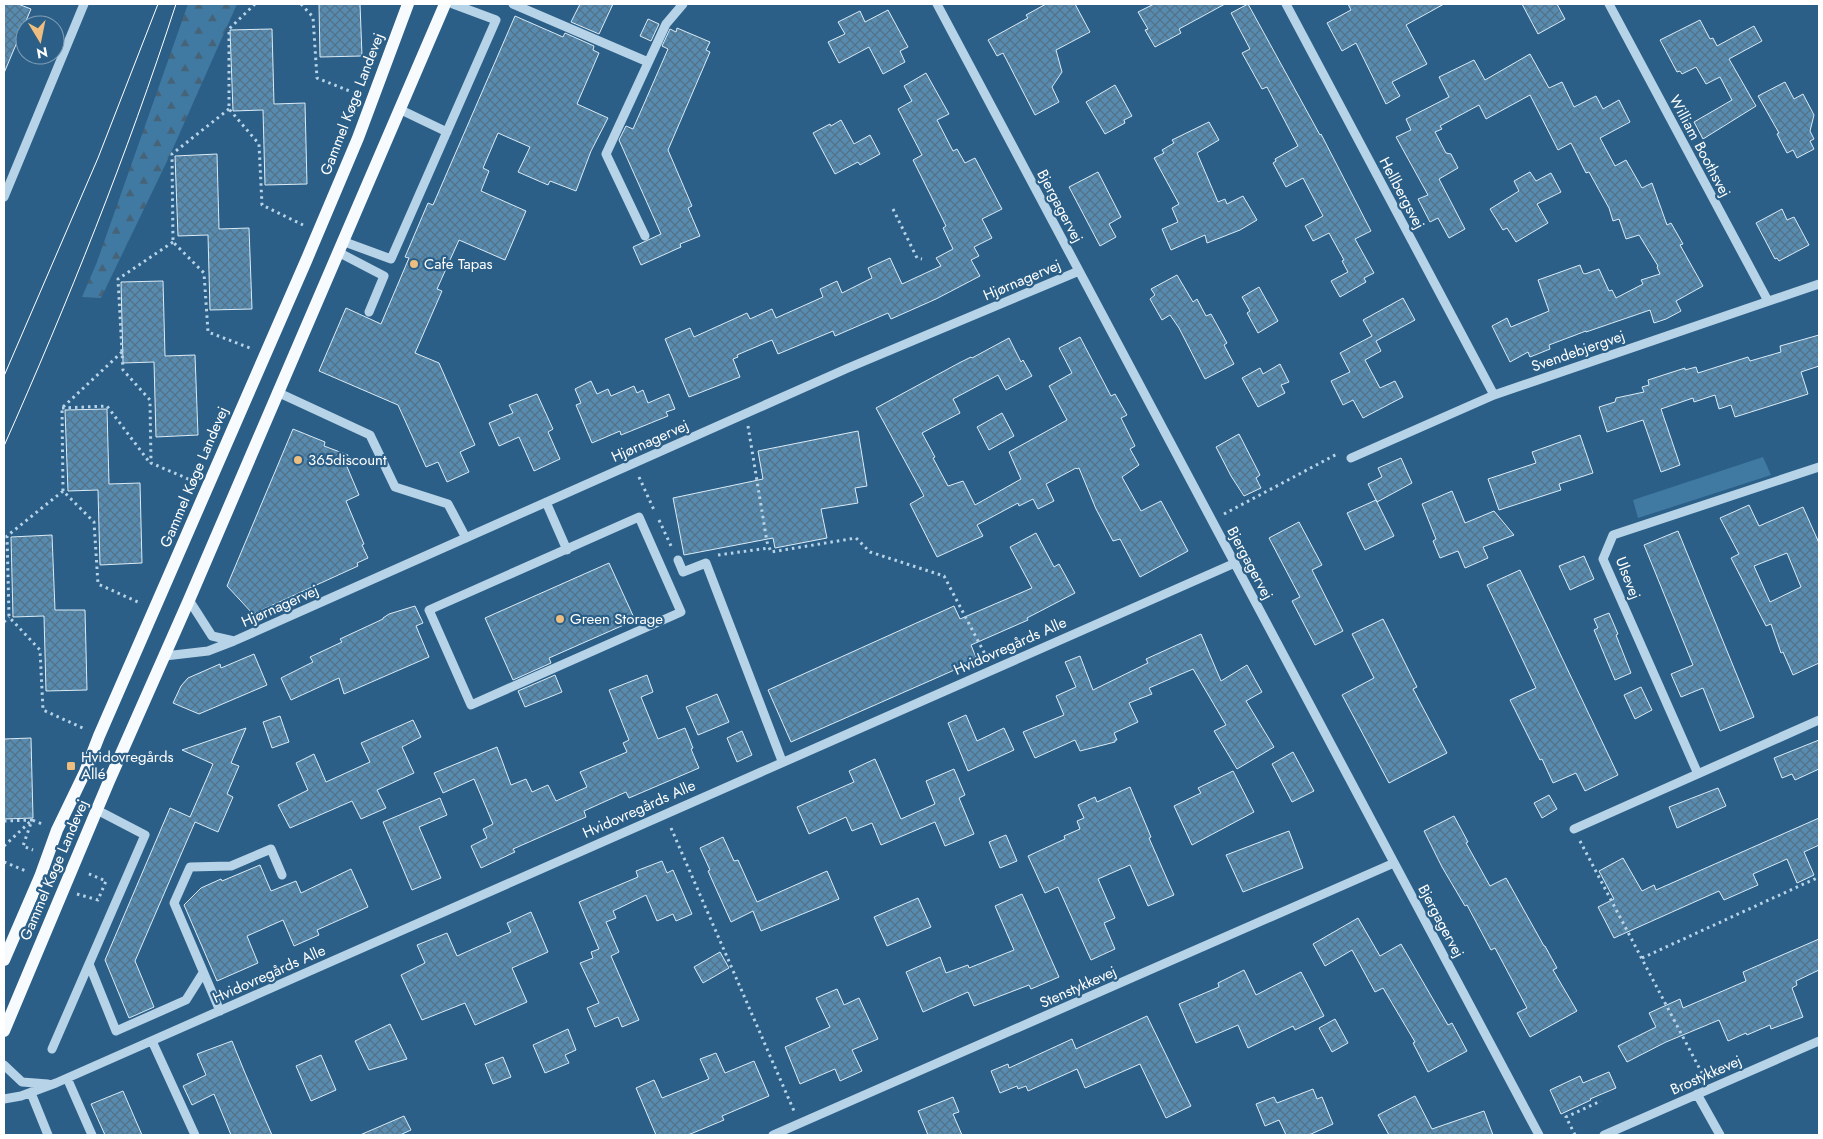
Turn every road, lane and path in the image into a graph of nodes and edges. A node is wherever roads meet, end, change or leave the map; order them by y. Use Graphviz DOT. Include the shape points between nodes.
graph roads {
  1 [pos="84,4"];
  2 [pos="255,4"];
  3 [pos="301,4"];
  4 [pos="408,4"];
  5 [pos="445,4"];
  6 [pos="453,4"];
  7 [pos="513,4"];
  8 [pos="683,4"];
  9 [pos="937,4"];
  10 [pos="1286,4"];
  11 [pos="1609,4"];
  12 [pos="648,62"];
  13 [pos="372,101"];
  14 [pos="229,109"];
  15 [pos="399,109"];
  16 [pos="447,132"];
  17 [pos="4,197"];
  18 [pos="893,208"];
  19 [pos="318,233"];
  20 [pos="645,236"];
  21 [pos="173,242"];
  22 [pos="340,246"];
  23 [pos="922,259"];
  24 [pos="1079,271"];
  25 [pos="1819,284"];
  26 [pos="1768,301"];
  27 [pos="369,312"];
  28 [pos="122,352"];
  29 [pos="266,354"];
  30 [pos="277,392"];
  31 [pos="1494,395"];
  32 [pos="62,408"];
  33 [pos="746,413"];
  34 [pos="1351,458"];
  35 [pos="151,463"];
  36 [pos="1819,467"];
  37 [pos="208,487"];
  38 [pos="63,490"];
  39 [pos="546,502"];
  40 [pos="1212,521"];
  41 [pos="466,538"];
  42 [pos="770,548"];
  43 [pos="567,550"];
  44 [pos="714,555"];
  45 [pos="678,560"];
  46 [pos="1234,563"];
  47 [pos="189,600"];
  48 [pos="155,609"];
  49 [pos="9,617"];
  50 [pos="4,622"];
  51 [pos="234,641"];
  52 [pos="165,656"];
  53 [pos="993,669"];
  54 [pos="1819,720"];
  55 [pos="99,736"];
  56 [pos="782,761"];
  57 [pos="1698,774"];
  58 [pos="97,810"];
  59 [pos="665,813"];
  60 [pos="32,820"];
  61 [pos="4,821"];
  62 [pos="1574,829"];
  63 [pos="57,830"];
  64 [pos="4,846"];
  65 [pos="23,846"];
  66 [pos="4,862"];
  67 [pos="1394,863"];
  68 [pos="282,875"];
  69 [pos="40,877"];
  70 [pos="1819,877"];
  71 [pos="106,881"];
  72 [pos="98,900"];
  73 [pos="1642,958"];
  74 [pos="4,960"];
  75 [pos="89,964"];
  76 [pos="204,973"];
  77 [pos="220,1011"];
  78 [pos="4,1031"];
  79 [pos="152,1041"];
  80 [pos="1819,1041"];
  81 [pos="52,1049"];
  82 [pos="4,1065"];
  83 [pos="67,1078"];
  84 [pos="56,1083"];
  85 [pos="1709,1089"];
  86 [pos="31,1093"];
  87 [pos="1697,1094"];
  88 [pos="4,1099"];
  89 [pos="1601,1101"];
  90 [pos="796,1125"];
  91 [pos="48,1135"];
  92 [pos="92,1135"];
  93 [pos="195,1135"];
  94 [pos="773,1135"];
  95 [pos="1540,1135"];
  96 [pos="1575,1135"];
  97 [pos="1604,1135"];
  98 [pos="1720,1135"];
  1 -- 17 [label="street"];
  2 -- 14 [label="path" via="229,29"];
  3 -- 13 [label="path" via="313,16 317,78"];
  4 -- 13 [label="main road, Gammel Køge Landevej"];
  5 -- 15 [label="main road, Gammel Køge Landevej"];
  6 -- 16 [label="street" via="496,20"];
  7 -- 12 [label="street"];
  8 -- 12 [label="street" via="666,24"];
  9 -- 24 [label="street, Bjergagervej"];
  10 -- 31 [label="street, Hellbergsvej"];
  11 -- 26 [label="street, William Boothsvej"];
  12 -- 20 [label="street" via="606,154"];
  13 -- 19 [label="main road, Gammel Køge Landevej"];
  14 -- 19 [label="path" via="259,144 262,205"];
  14 -- 21 [label="path" via="172,154"];
  15 -- 16 [label="street"];
  15 -- 22 [label="main road, Gammel Køge Landevej"];
  16 -- 22 [label="street" via="391,259"];
  18 -- 23 [label="path" via="917,258"];
  19 -- 29 [label="main road, Gammel Køge Landevej"];
  21 -- 28 [label="path" via="118,279"];
  21 -- 29 [label="path" via="204,273 208,332"];
  22 -- 27 [label="street" via="384,276"];
  22 -- 30 [label="main road, Gammel Køge Landevej"];
  24 -- 33 [label="street, Hjørnagervej"];
  24 -- 40 [label="street, Bjergagervej"];
  25 -- 26 [label="street, Svendebjergvej"];
  26 -- 31 [label="street, Svendebjergvej"];
  28 -- 32 [label="path"];
  28 -- 35 [label="path" via="123,370 150,400"];
  29 -- 37 [label="main road, Gammel Køge Landevej"];
  30 -- 41 [label="street" via="370,435 395,487 448,504"];
  30 -- 47 [label="main road, Gammel Køge Landevej"];
  31 -- 34 [label="street, Svendebjergvej"];
  32 -- 35 [label="path" via="106,406"];
  32 -- 38 [label="path"];
  33 -- 39 [label="street, Hjørnagervej"];
  33 -- 42 [label="path"];
  34 -- 40 [label="path" via="1337,454"];
  35 -- 37 [label="path"];
  36 -- 57 [label="street, Ulsevej" via="1613,535 1603,559"];
  37 -- 48 [label="main road, Gammel Køge Landevej"];
  38 -- 48 [label="path" via="94,522 98,584"];
  38 -- 49 [label="path" via="7,536"];
  39 -- 41 [label="street, Hjørnagervej"];
  39 -- 43 [label="street"];
  40 -- 46 [label="street, Bjergagervej"];
  41 -- 51 [label="street, Hjørnagervej"];
  42 -- 44 [label="path"];
  42 -- 53 [label="path" via="772,552 856,538 870,552 944,576"];
  43 -- 43 [label="street" via="429,610 471,705 681,612 639,518"];
  45 -- 56 [label="street" via="683,572 706,563"];
  46 -- 53 [label="street, Hvidovregårds Alle"];
  46 -- 67 [label="street, Bjergagervej"];
  47 -- 51 [label="street, Hjørnagervej" via="212,636"];
  47 -- 52 [label="main road, Gammel Køge Landevej"];
  48 -- 55 [label="main road, Gammel Køge Landevej"];
  49 -- 50 [label="path"];
  49 -- 55 [label="path" via="40,650 43,710"];
  51 -- 52 [label="street, Hjørnagervej" via="208,650"];
  52 -- 58 [label="main road, Gammel Køge Landevej"];
  53 -- 56 [label="street, Hvidovregårds Alle"];
  54 -- 57 [label="street"];
  55 -- 63 [label="main road, Gammel Køge Landevej"];
  56 -- 59 [label="street, Hvidovregårds Alle"];
  57 -- 62 [label="street"];
  58 -- 75 [label="street" via="145,835"];
  58 -- 78 [label="main road, Gammel Køge Landevej"];
  59 -- 77 [label="street, Hvidovregårds Alle"];
  59 -- 90 [label="path" via="794,1106"];
  60 -- 61 [label="path"];
  60 -- 63 [label="path"];
  60 -- 64 [label="path"];
  60 -- 65 [label="path"];
  62 -- 73 [label="path"];
  63 -- 69 [label="main road, Gammel Køge Landevej"];
  66 -- 69 [label="path"];
  67 -- 90 [label="street, Stenstykkevej"];
  67 -- 95 [label="street, Bjergagervej"];
  68 -- 76 [label="street" via="271,850 231,866 190,867 174,903"];
  69 -- 74 [label="main road, Gammel Køge Landevej"];
  70 -- 73 [label="path"];
  71 -- 72 [label="path"];
  73 -- 85 [label="path"];
  75 -- 76 [label="street" via="116,1031 186,1000"];
  75 -- 81 [label="street"];
  76 -- 77 [label="street"];
  77 -- 79 [label="street, Hvidovregårds Alle"];
  79 -- 83 [label="street, Hvidovregårds Alle"];
  79 -- 93 [label="street"];
  80 -- 85 [label="street, Brostykkevej"];
  82 -- 84 [label="street, Hvidovregårds Alle" via="22,1082"];
  83 -- 84 [label="street, Hvidovregårds Alle"];
  83 -- 92 [label="street"];
  84 -- 86 [label="street, Hvidovregårds Alle"];
  85 -- 87 [label="street, Brostykkevej"];
  86 -- 88 [label="street, Hvidovregårds Alle"];
  86 -- 91 [label="street"];
  87 -- 97 [label="street, Brostykkevej"];
  87 -- 98 [label="street"];
  89 -- 96 [label="path" via="1566,1117"];
  90 -- 94 [label="street, Stenstykkevej"];
}
